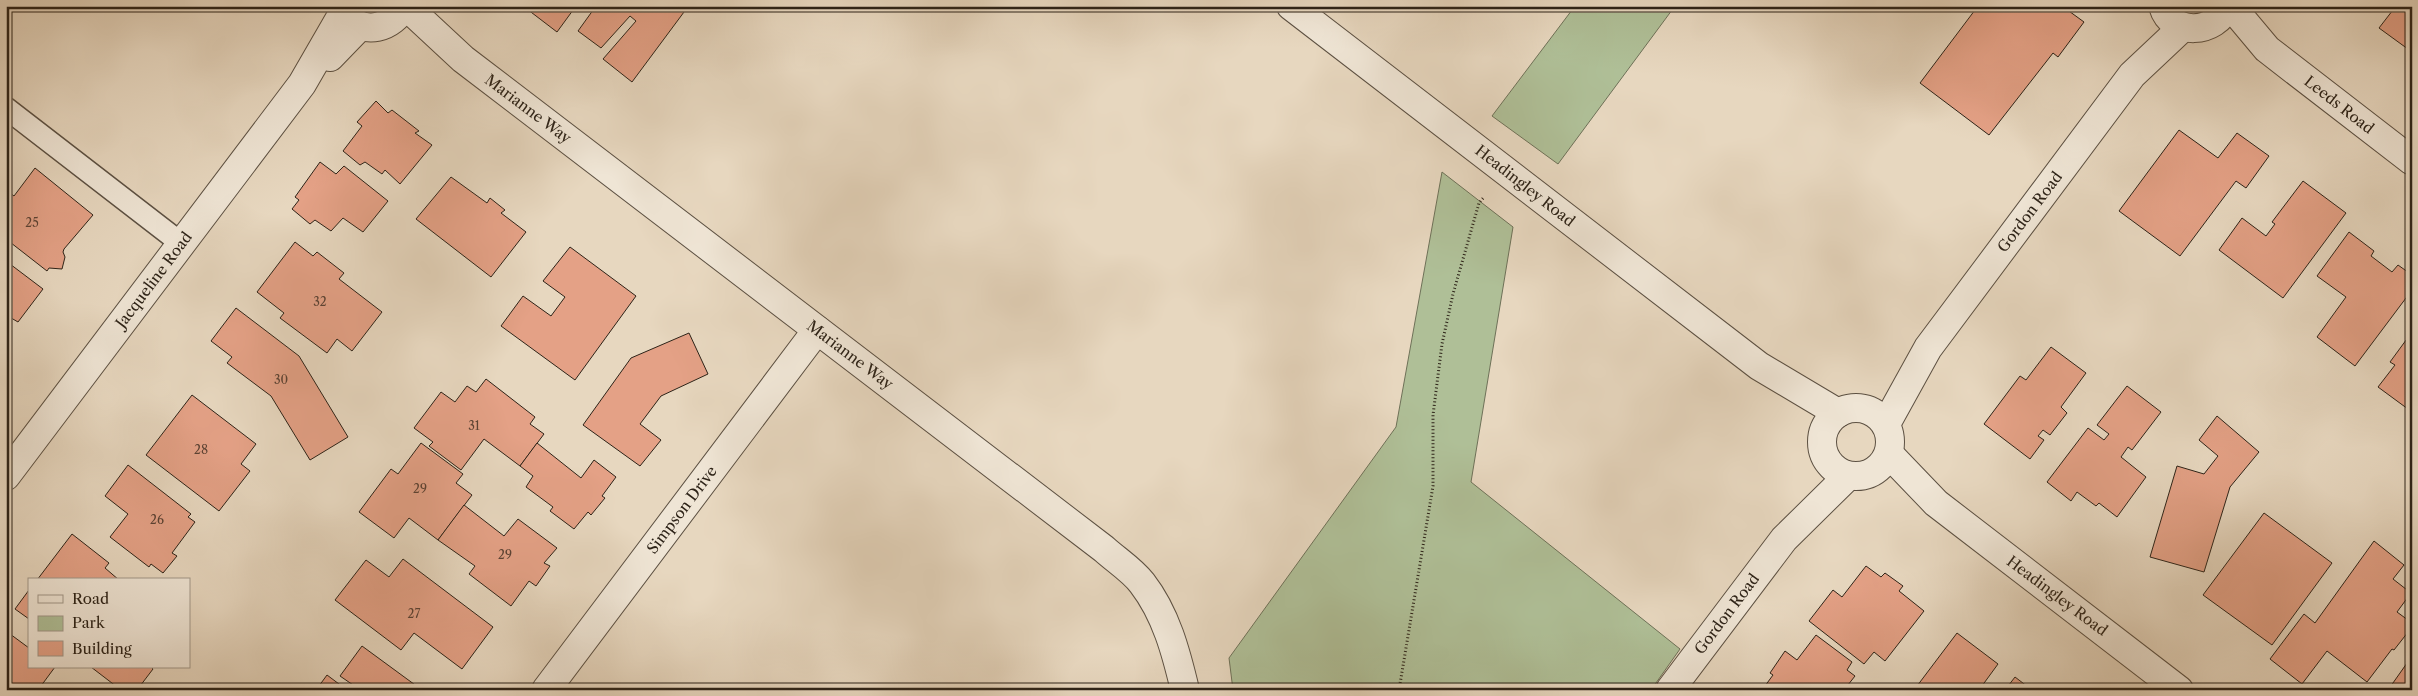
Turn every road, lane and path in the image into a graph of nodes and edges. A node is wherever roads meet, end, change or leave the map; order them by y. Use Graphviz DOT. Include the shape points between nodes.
graph roads {
  1 [pos="1291,6"];
  2 [pos="401,11"];
  3 [pos="2223,12"];
  4 [pos="2170,14"];
  5 [pos="348,15"];
  6 [pos="6,108"];
  7 [pos="2412,161"];
  8 [pos="1503,170"];
  9 [pos="182,244"];
  10 [pos="817,330"];
  11 [pos="1928,348"];
  12 [pos="1842,418"];
  13 [pos="1886,424"];
  14 [pos="1826,459"];
  15 [pos="1870,468"];
  16 [pos="6,476"];
  17 [pos="1784,538"];
  18 [pos="546,690"];
  19 [pos="1185,690"];
  20 [pos="1400,690"];
  21 [pos="1670,690"];
  22 [pos="2179,690"];
  1 -- 8 [label="street, Headingley Road"];
  2 -- 5 [label="street" via="382,26 371,28"];
  2 -- 10 [label="street, Marianne Way"];
  3 -- 4 [label="street" via="2202,28"];
  3 -- 7 [label="street, Leeds Road"];
  4 -- 11 [label="street, Gordon Road" via="2132,75"];
  5 -- 9 [label="street, Jacqueline Road" via="302,84"];
  6 -- 9 [label="lane"];
  8 -- 12 [label="street, Headingley Road" via="1759,366"];
  8 -- 20 [label="path" via="1479,203 1442,344 1433,415 1434,486"];
  9 -- 16 [label="street, Jacqueline Road"];
  10 -- 18 [label="street, Simpson Drive"];
  10 -- 19 [label="street, Marianne Way" via="1104,549 1141,582 1163,617"];
  11 -- 12 [label="street, Gordon Road"];
  11 -- 13 [label="street, Gordon Road"];
  12 -- 13 [label="street" via="1880,417"];
  12 -- 14 [label="street" via="1822,450"];
  13 -- 15 [label="street" via="1890,433"];
  14 -- 15 [label="street" via="1832,467"];
  14 -- 17 [label="street, Gordon Road"];
  15 -- 17 [label="street, Gordon Road"];
  15 -- 22 [label="street, Headingley Road" via="1936,503"];
  17 -- 21 [label="street, Gordon Road"];
}
